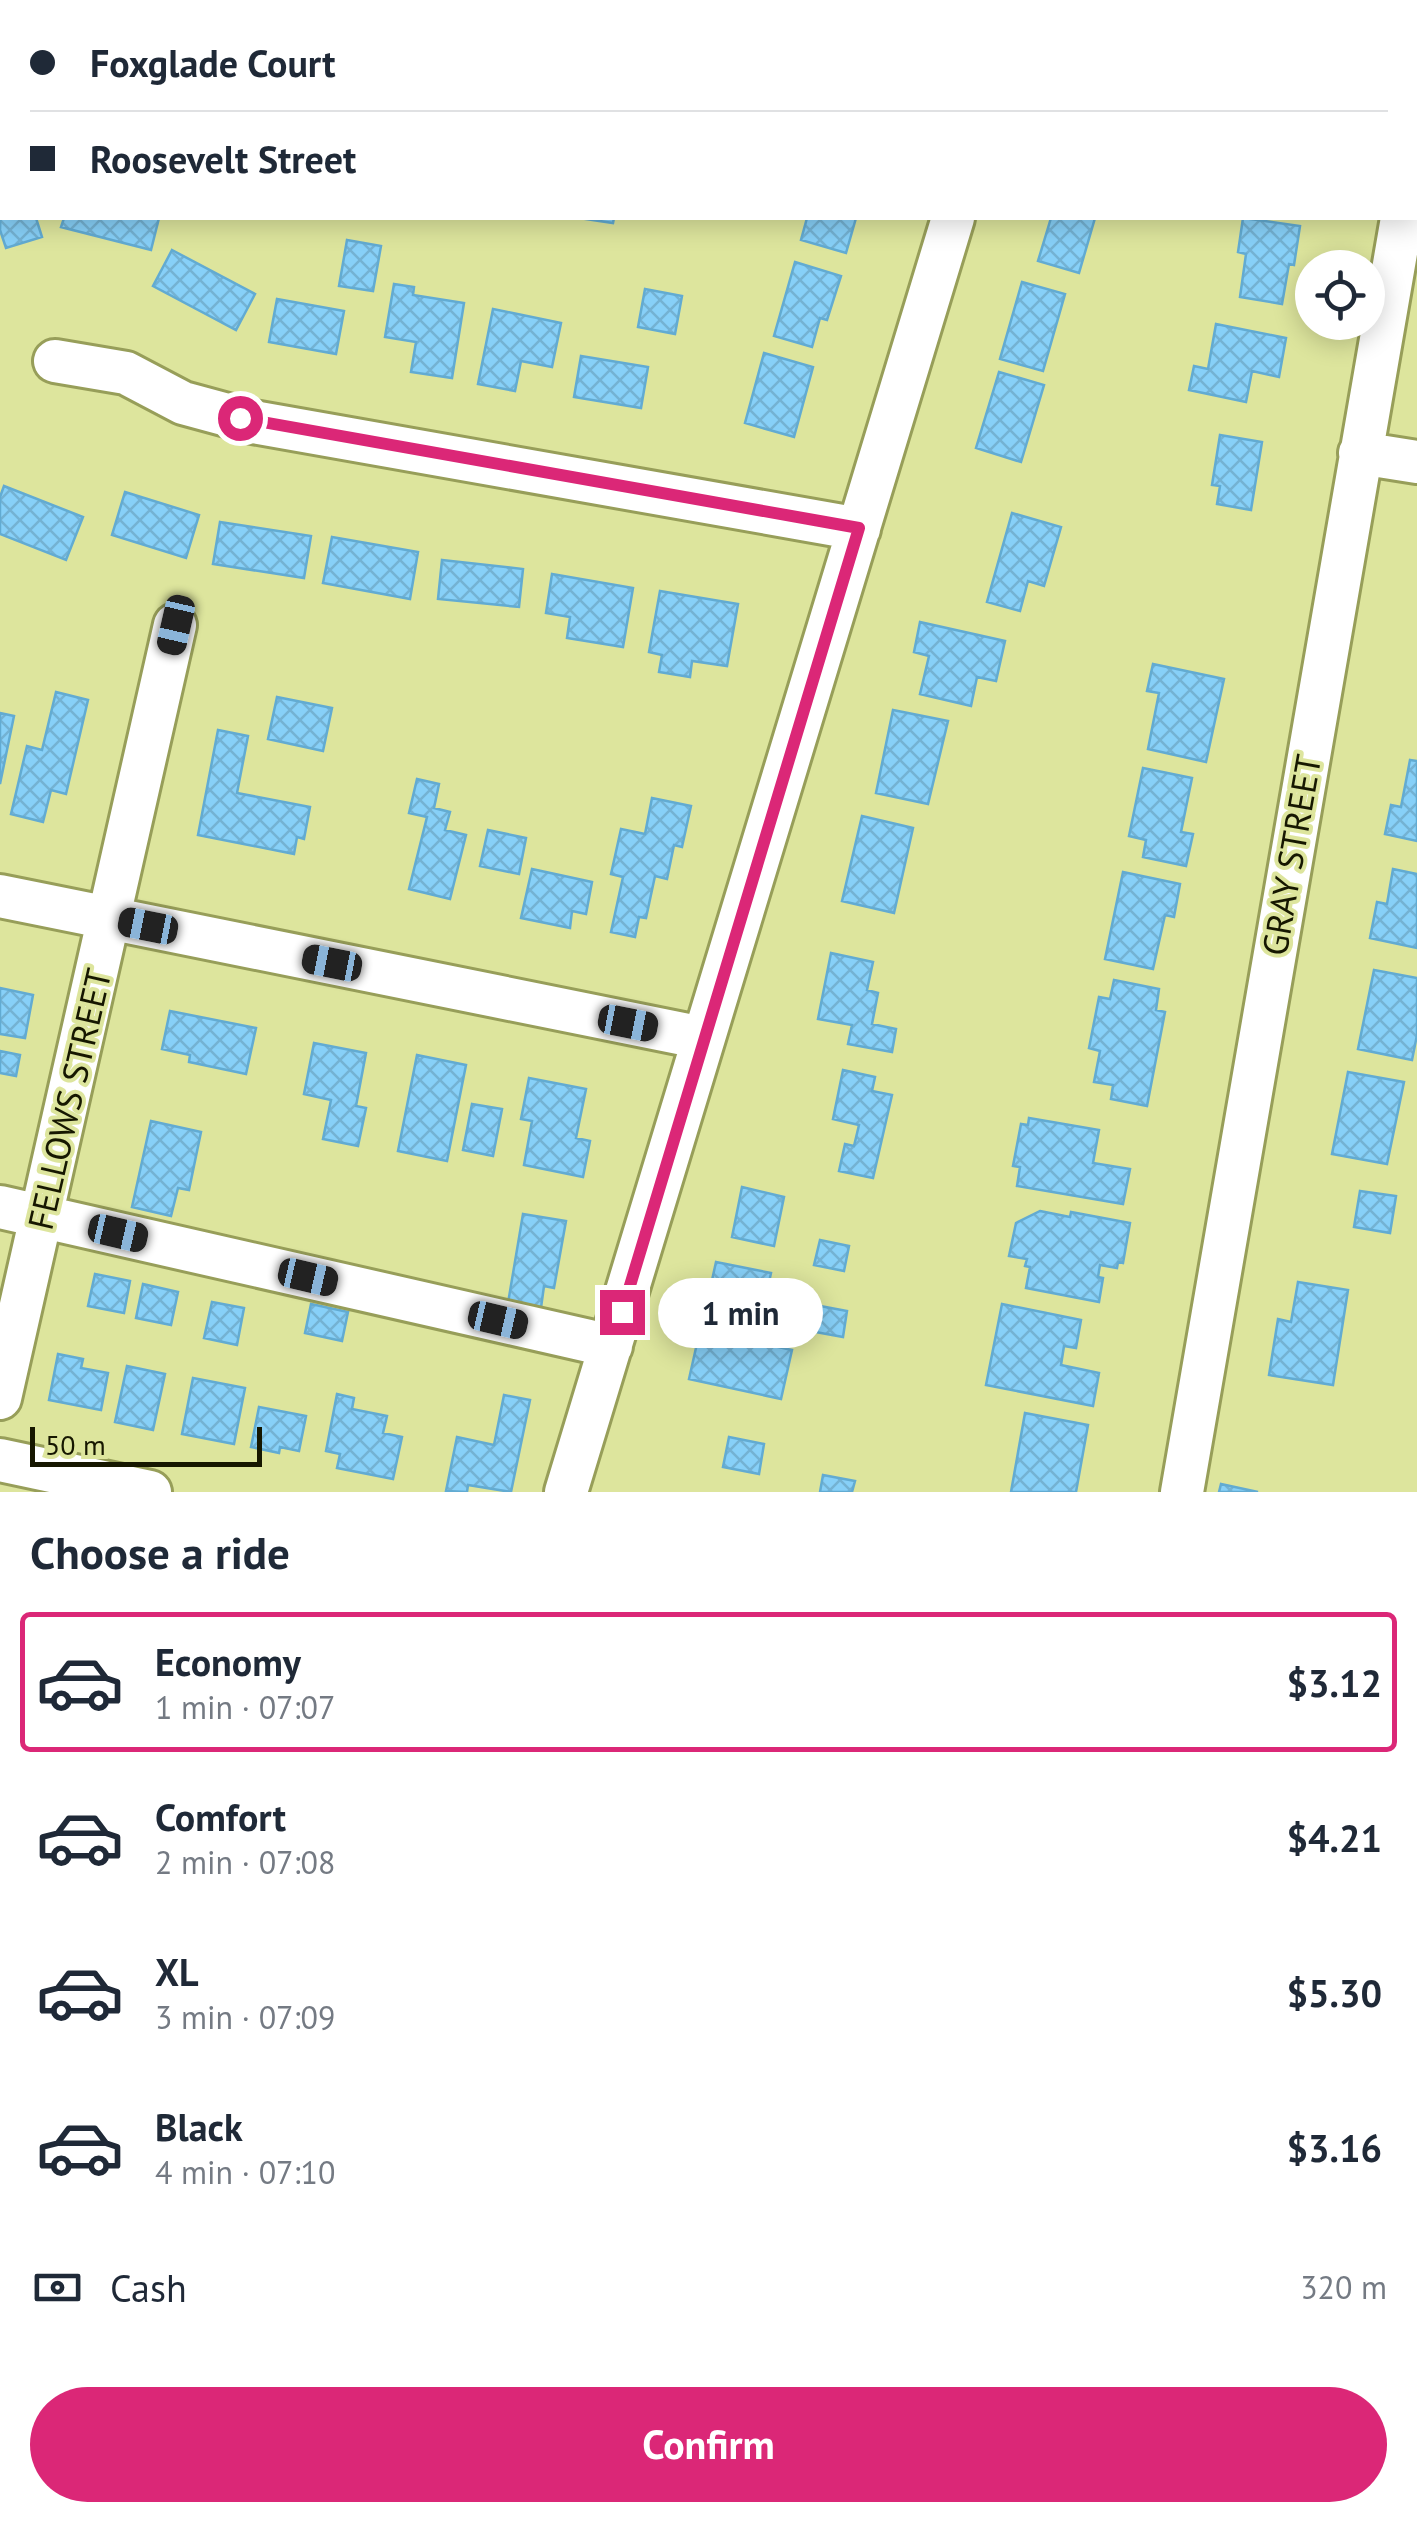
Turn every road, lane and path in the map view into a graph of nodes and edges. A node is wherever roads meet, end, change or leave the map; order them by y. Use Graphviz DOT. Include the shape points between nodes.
graph roads {
  1 [pos="952,220"];
  2 [pos="1402,220"];
  3 [pos="55,361"];
  4 [pos="1360,453"];
  5 [pos="1417,462"];
  6 [pos="859,528"];
  7 [pos="176,625"];
  8 [pos="0,896"];
  9 [pos="110,918"];
  10 [pos="702,1038"];
  11 [pos="0,1207"];
  12 [pos="42,1216"];
  13 [pos="612,1346"];
  14 [pos="0,1398"];
  15 [pos="0,1460"];
  16 [pos="150,1492"];
  17 [pos="566,1492"];
  18 [pos="1182,1492"];
  1 -- 6 [label="street"];
  2 -- 4 [label="street, GRAY STREET"];
  3 -- 6 [label="street" via="126,373 183,404 253,422"];
  4 -- 5 [label="street"];
  4 -- 18 [label="street, GRAY STREET"];
  6 -- 10 [label="street"];
  7 -- 9 [label="street, FELLOWS STREET"];
  8 -- 9 [label="street"];
  9 -- 10 [label="street"];
  9 -- 12 [label="street, FELLOWS STREET"];
  10 -- 13 [label="street"];
  11 -- 12 [label="street"];
  12 -- 13 [label="street"];
  12 -- 14 [label="street, FELLOWS STREET"];
  13 -- 17 [label="street"];
  15 -- 16 [label="street"];
}
